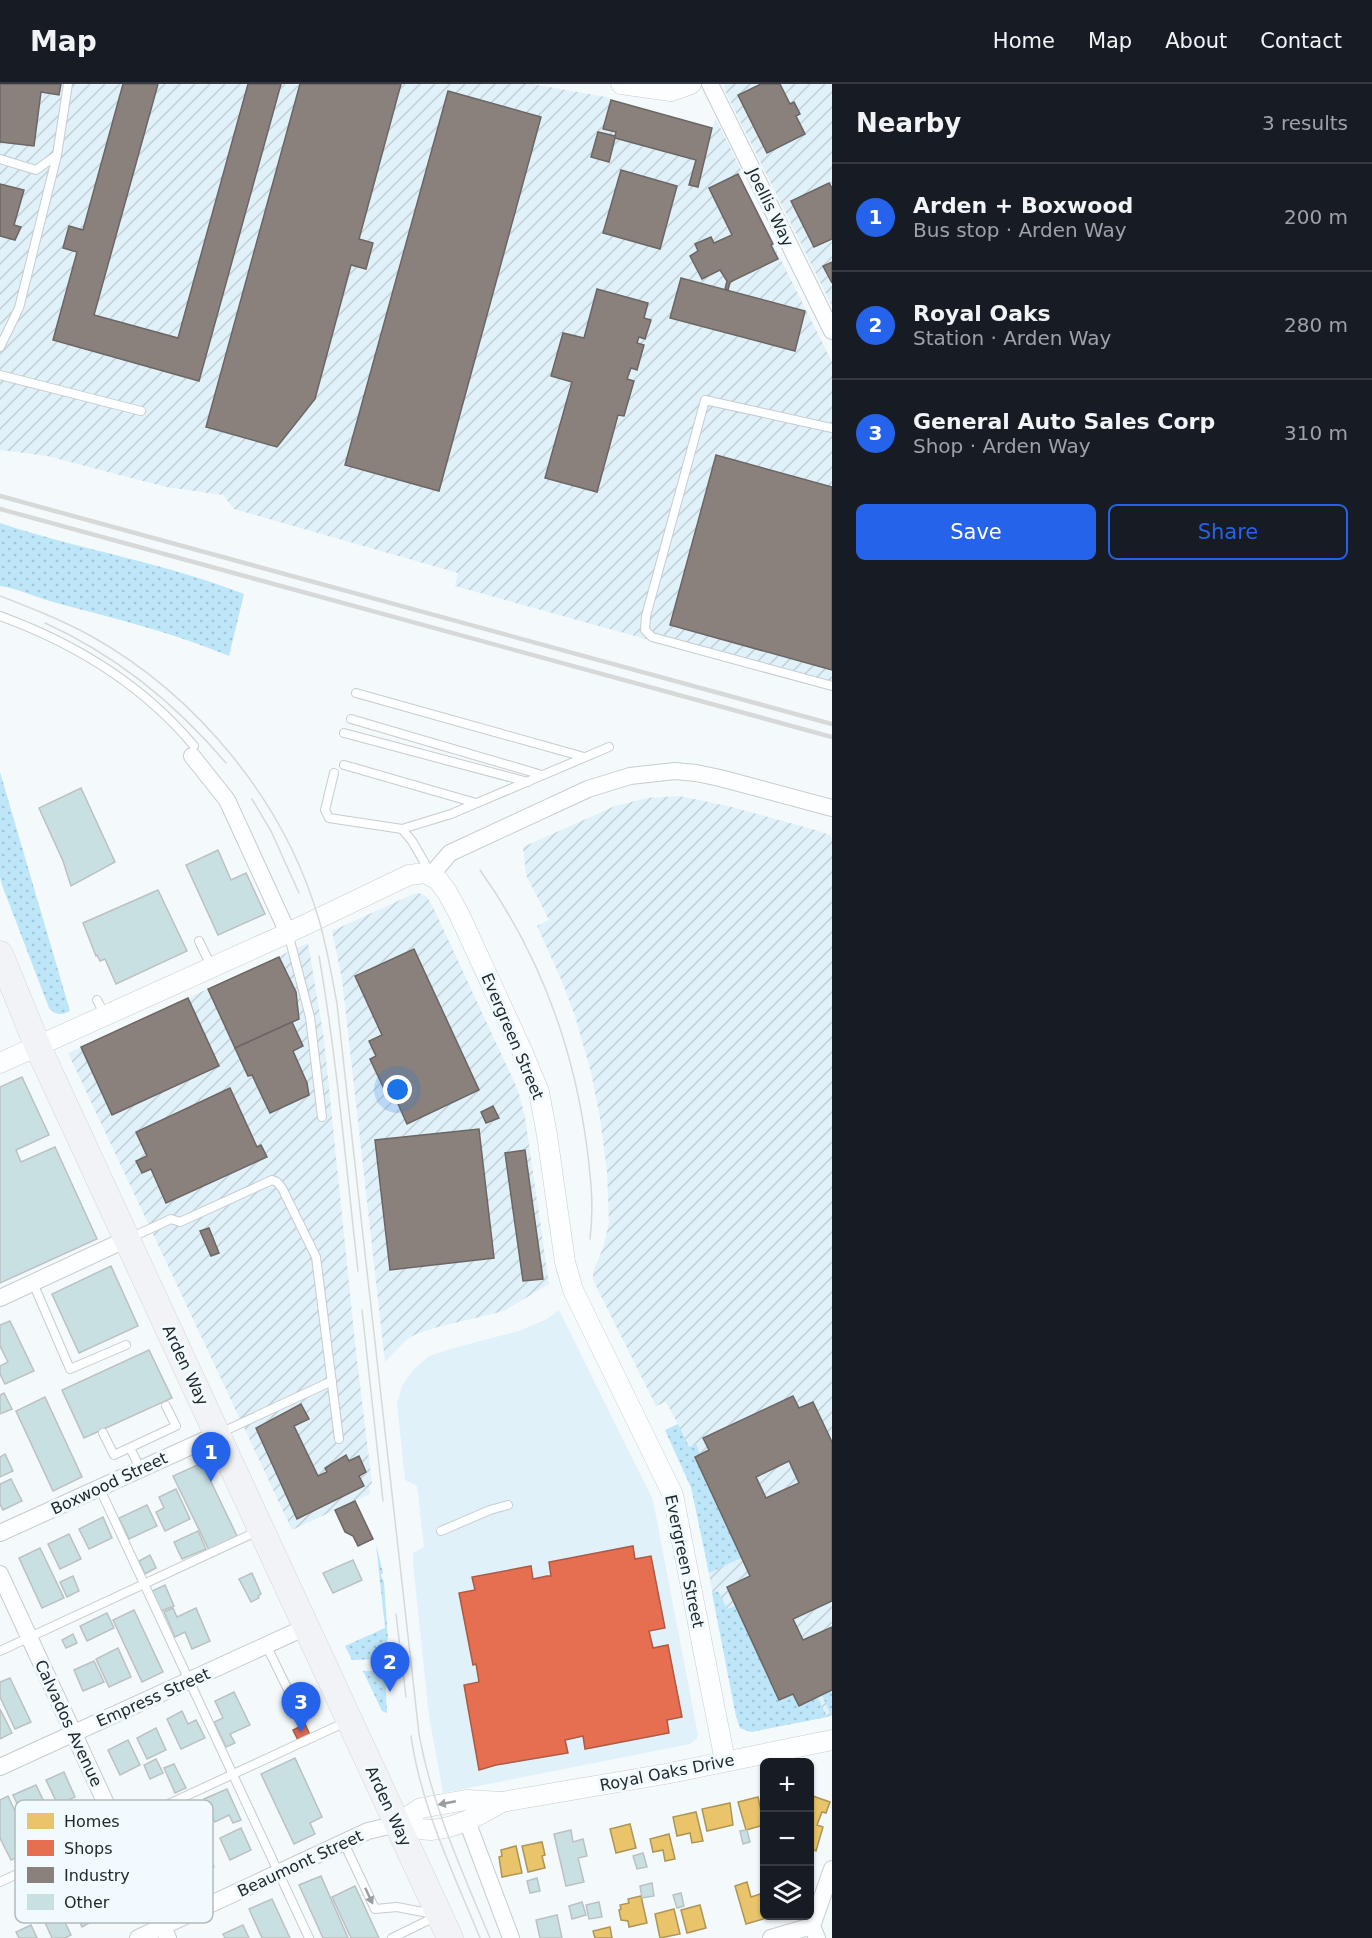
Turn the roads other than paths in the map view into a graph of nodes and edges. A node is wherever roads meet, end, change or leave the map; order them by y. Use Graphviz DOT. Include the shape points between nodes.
graph roads {
  1 [pos="68,84"];
  2 [pos="621,84"];
  3 [pos="692,84"];
  4 [pos="710,84"];
  5 [pos="57,155"];
  6 [pos="0,159"];
  7 [pos="832,331"];
  8 [pos="0,347"];
  9 [pos="0,375"];
  10 [pos="141,411"];
  11 [pos="832,428"];
  12 [pos="0,616"];
  13 [pos="832,686"];
  14 [pos="356,693"];
  15 [pos="351,719"];
  16 [pos="344,733"];
  17 [pos="609,747"];
  18 [pos="193,751"];
  19 [pos="584,757"];
  20 [pos="344,765"];
  21 [pos="334,773"];
  22 [pos="542,775"];
  23 [pos="528,782"];
  24 [pos="477,803"];
  25 [pos="832,808"];
  26 [pos="402,829"];
  27 [pos="431,875"];
  28 [pos="288,933"];
  29 [pos="199,941"];
  30 [pos="0,954"];
  31 [pos="211,966"];
  32 [pos="38,1047"];
  33 [pos="0,1063"];
  34 [pos="321,1117"];
  35 [pos="127,1239"];
  36 [pos="33,1283"];
  37 [pos="0,1298"];
  38 [pos="126,1345"];
  39 [pos="332,1381"];
  40 [pos="166,1406"];
  41 [pos="104,1433"];
  42 [pos="218,1434"];
  43 [pos="339,1439"];
  44 [pos="130,1448"];
  45 [pos="140,1468"];
  46 [pos="99,1487"];
  47 [pos="508,1505"];
  48 [pos="262,1529"];
  49 [pos="441,1531"];
  50 [pos="0,1533"];
  51 [pos="0,1574"];
  52 [pos="144,1585"];
  53 [pos="306,1627"];
  54 [pos="30,1638"];
  55 [pos="267,1645"];
  56 [pos="0,1651"];
  57 [pos="188,1682"];
  58 [pos="302,1718"];
  59 [pos="349,1720"];
  60 [pos="74,1732"];
  61 [pos="832,1740"];
  62 [pos="725,1761"];
  63 [pos="0,1767"];
  64 [pos="232,1774"];
  65 [pos="105,1800"];
  66 [pos="176,1800"];
  67 [pos="502,1802"];
  68 [pos="467,1821"];
  69 [pos="397,1824"];
  70 [pos="344,1843"];
  71 [pos="832,1869"];
  72 [pos="278,1873"];
  73 [pos="15,1875"];
  74 [pos="0,1882"];
  75 [pos="213,1907"];
  76 [pos="182,1923"];
  77 [pos="445,1927"];
  78 [pos="165,1932"];
  79 [pos="815,1932"];
  80 [pos="138,1938"];
  81 [pos="309,1938"];
  82 [pos="392,1938"];
  83 [pos="511,1938"];
  84 [pos="771,1938"];
  1 -- 5 [label="lane"];
  2 -- 3 [label="street" via="671,90"];
  4 -- 7 [label="street, Joellis Way"];
  5 -- 6 [label="lane" via="36,170"];
  5 -- 8 [label="lane" via="19,308"];
  9 -- 10 [label="lane"];
  11 -- 13 [label="lane" via="705,400 645,630 652,637"];
  12 -- 18 [label="lane" via="80,651 131,686 179,728"];
  14 -- 19 [label="lane"];
  15 -- 22 [label="lane"];
  16 -- 23 [label="lane"];
  17 -- 19 [label="lane"];
  18 -- 28 [label="street" via="227,800"];
  19 -- 22 [label="lane"];
  20 -- 24 [label="lane"];
  21 -- 26 [label="lane" via="325,810 329,818"];
  22 -- 23 [label="lane"];
  23 -- 24 [label="lane"];
  24 -- 26 [label="lane"];
  25 -- 27 [label="street" via="696,773 630,776 588,789 450,853"];
  26 -- 27 [label="lane"];
  27 -- 28 [label="street" via="416,873 402,878"];
  27 -- 62 [label="street, Evergreen Street" via="442,885 459,914 539,1092 569,1277 672,1495"];
  28 -- 31 [label="street"];
  28 -- 34 [label="lane" via="310,1017"];
  29 -- 31 [label="lane"];
  30 -- 32 [label="main road, Arden Way"];
  31 -- 32 [label="street" via="101,1008"];
  32 -- 33 [label="street"];
  32 -- 35 [label="main road, Arden Way"];
  35 -- 36 [label="street"];
  35 -- 39 [label="lane" via="171,1219 180,1222 272,1180 277,1182 316,1257"];
  35 -- 42 [label="main road, Arden Way"];
  36 -- 37 [label="street"];
  36 -- 38 [label="lane" via="70,1369"];
  39 -- 42 [label="lane"];
  39 -- 43 [label="lane"];
  40 -- 44 [label="lane" via="176,1426"];
  41 -- 44 [label="lane" via="114,1455"];
  42 -- 45 [label="street, Boxwood Street"];
  42 -- 48 [label="main road, Arden Way"];
  44 -- 45 [label="lane"];
  45 -- 46 [label="street, Boxwood Street"];
  46 -- 50 [label="street, Boxwood Street"];
  46 -- 52 [label="lane"];
  47 -- 49 [label="lane"];
  48 -- 52 [label="lane"];
  48 -- 53 [label="main road, Arden Way"];
  51 -- 54 [label="street, Calvados Avenue"];
  52 -- 54 [label="lane"];
  52 -- 57 [label="lane"];
  53 -- 55 [label="street, Empress Street"];
  53 -- 59 [label="main road, Arden Way"];
  54 -- 56 [label="lane"];
  54 -- 60 [label="street, Calvados Avenue"];
  55 -- 57 [label="street, Empress Street"];
  55 -- 58 [label="lane"];
  57 -- 60 [label="street, Empress Street"];
  57 -- 64 [label="lane"];
  59 -- 64 [label="lane"];
  59 -- 69 [label="main road, Arden Way"];
  60 -- 63 [label="street, Empress Street"];
  60 -- 65 [label="street, Calvados Avenue"];
  61 -- 62 [label="street, Royal Oaks Drive"];
  62 -- 67 [label="street, Royal Oaks Drive"];
  64 -- 66 [label="lane"];
  64 -- 72 [label="lane"];
  67 -- 68 [label="street, Royal Oaks Drive"];
  67 -- 69 [label="street, Royal Oaks Drive, one-way" via="466,1800 421,1808"];
  68 -- 69 [label="street, Royal Oaks Drive" via="429,1830"];
  68 -- 83 [label="street"];
  69 -- 70 [label="street, Beaumont Street" via="368,1831"];
  69 -- 77 [label="main road, Arden Way"];
  70 -- 72 [label="street, Beaumont Street"];
  70 -- 77 [label="lane, one-way" via="375,1909 397,1907"];
  71 -- 79 [label="street"];
  72 -- 75 [label="street, Beaumont Street"];
  72 -- 81 [label="lane"];
  73 -- 74 [label="lane"];
  76 -- 78 [label="street, Beaumont Street"];
  77 -- 82 [label="lane"];
  78 -- 80 [label="street, Beaumont Street"];
  79 -- 84 [label="street"];
}
